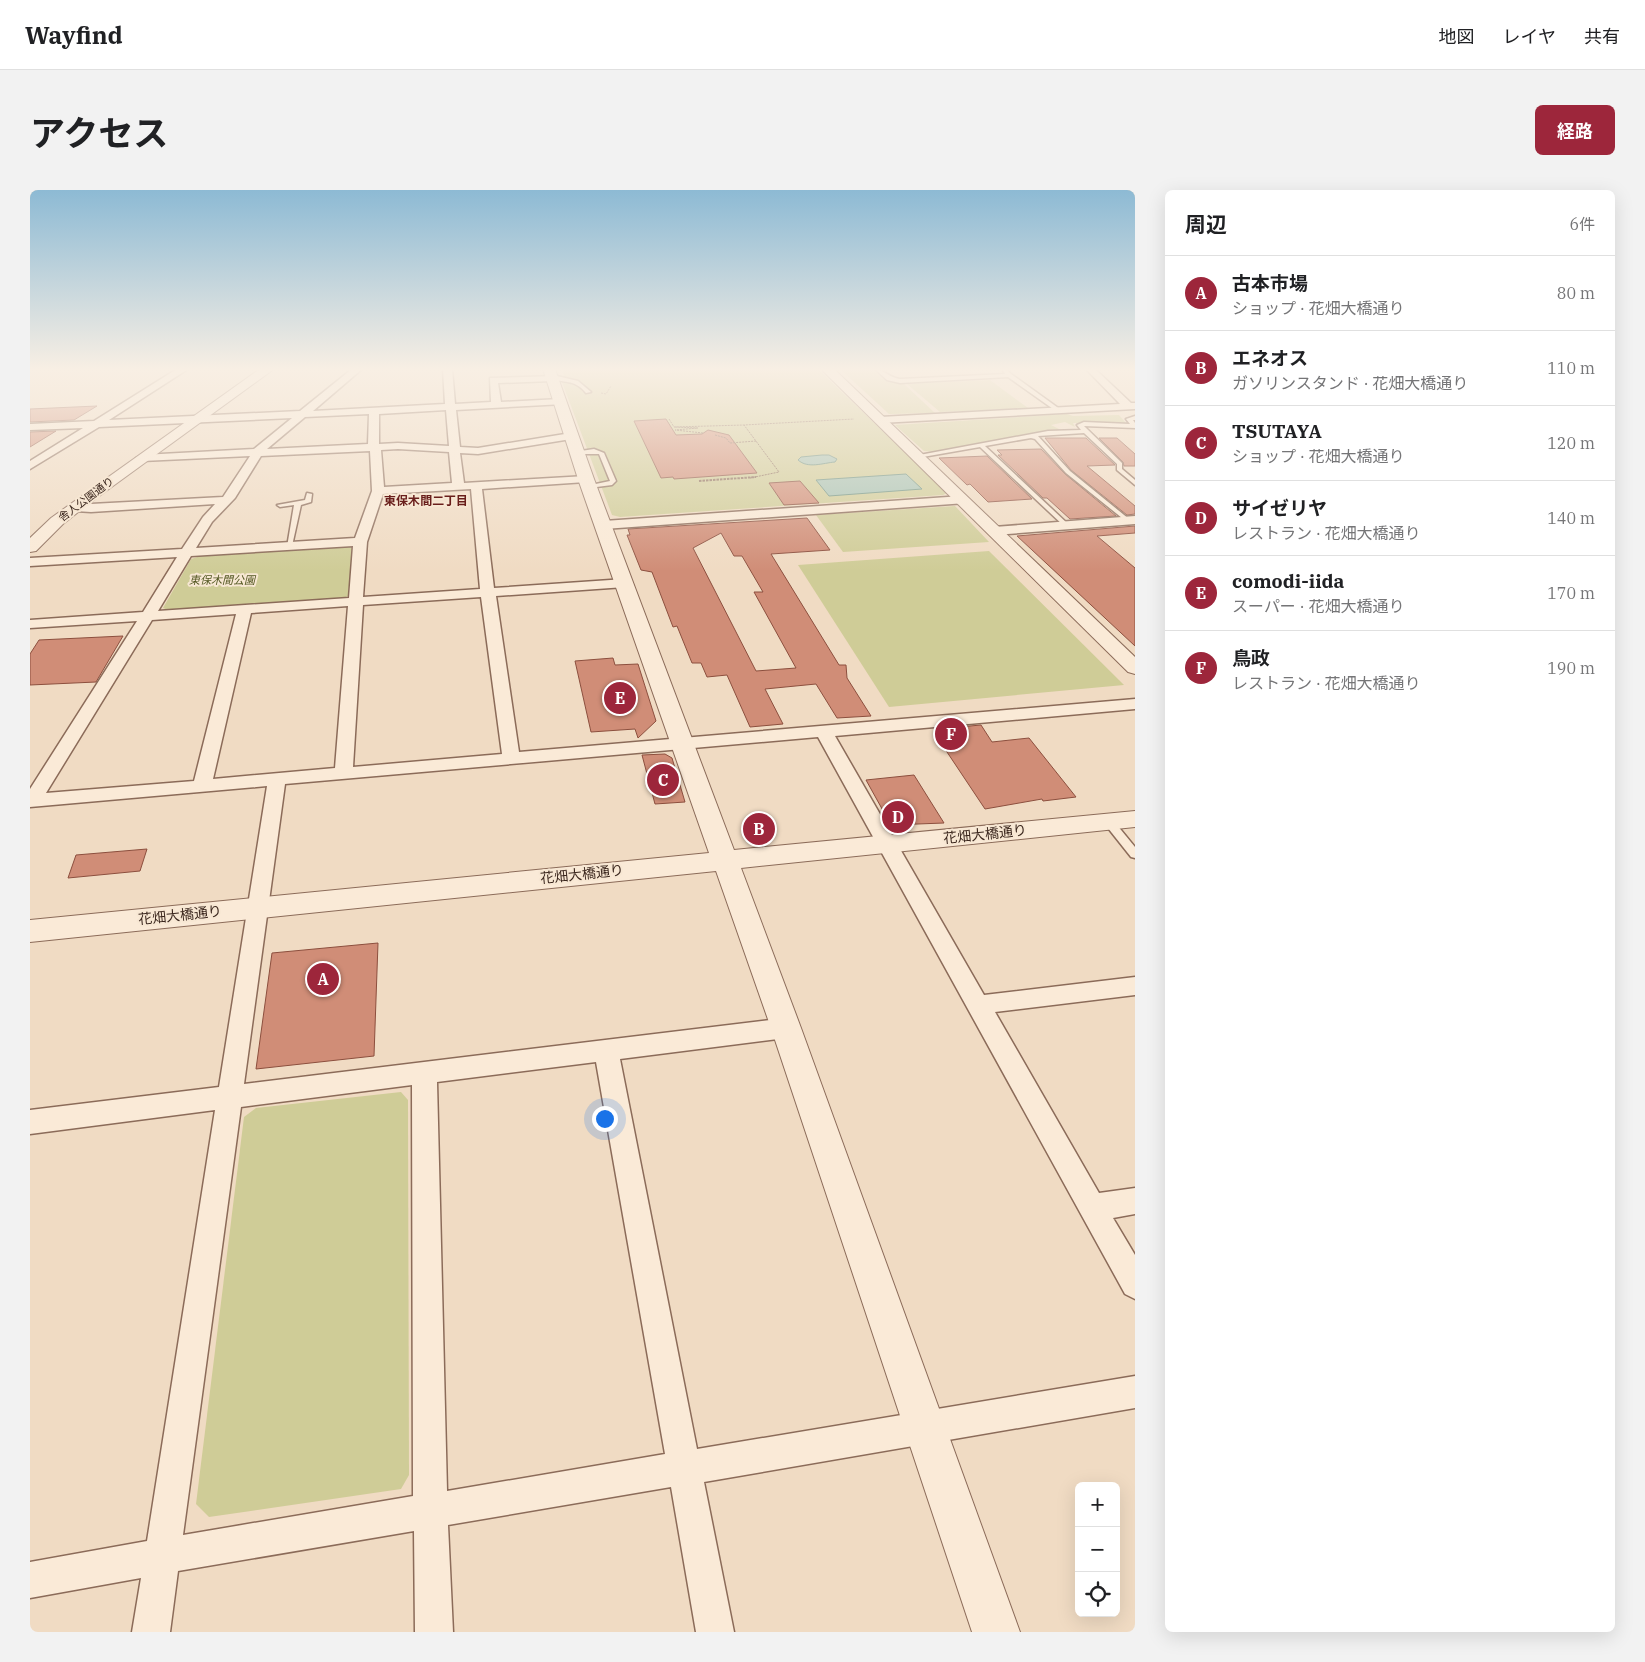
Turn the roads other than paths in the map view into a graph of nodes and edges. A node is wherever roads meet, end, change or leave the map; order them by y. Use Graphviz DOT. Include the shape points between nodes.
graph roads {
  1 [pos="77,436"];
  2 [pos="173,436"];
  3 [pos="276,436"];
  4 [pos="374,436"];
  5 [pos="453,436"];
  6 [pos="569,436"];
  7 [pos="571,436"];
  8 [pos="897,436"];
  9 [pos="1030,436"];
  10 [pos="1032,436"];
  11 [pos="1091,436"];
  12 [pos="981,445"];
  13 [pos="374,446"];
  14 [pos="454,450"];
  15 [pos="577,452"];
  16 [pos="257,453"];
  17 [pos="917,456"];
  18 [pos="142,458"];
  19 [pos="30,466"];
  20 [pos="588,482"];
  21 [pos="1135,483"];
  22 [pos="476,485"];
  23 [pos="458,486"];
  24 [pos="378,491"];
  25 [pos="309,494"];
  26 [pos="226,500"];
  27 [pos="962,500"];
  28 [pos="298,504"];
  29 [pos="280,505"];
  30 [pos="75,507"];
  31 [pos="1131,520"];
  32 [pos="604,525"];
  33 [pos="1066,525"];
  34 [pos="994,531"];
  35 [pos="360,542"];
  36 [pos="290,546"];
  37 [pos="30,547"];
  38 [pos="187,553"];
  39 [pos="30,562"];
  40 [pos="625,583"];
  41 [pos="488,593"];
  42 [pos="356,602"];
  43 [pos="244,610"];
  44 [pos="147,616"];
  45 [pos="30,624"];
  46 [pos="1135,668"];
  47 [pos="1135,704"];
  48 [pos="823,730"];
  49 [pos="682,743"];
  50 [pos="511,758"];
  51 [pos="344,773"];
  52 [pos="277,779"];
  53 [pos="202,785"];
  54 [pos="31,801"];
  55 [pos="1135,819"];
  56 [pos="1108,821"];
  57 [pos="887,843"];
  58 [pos="1135,854"];
  59 [pos="724,859"];
  60 [pos="258,907"];
  61 [pos="30,930"];
  62 [pos="1135,986"];
  63 [pos="978,1005"];
  64 [pos="786,1028"];
  65 [pos="606,1050"];
  66 [pos="424,1072"];
  67 [pos="229,1096"];
  68 [pos="30,1122"];
  69 [pos="1135,1201"];
  70 [pos="1092,1207"];
  71 [pos="1135,1284"];
  72 [pos="1135,1392"];
  73 [pos="926,1426"];
  74 [pos="684,1468"];
  75 [pos="431,1512"];
  76 [pos="163,1556"];
  77 [pos="30,1580"];
  78 [pos="151,1632"];
  79 [pos="434,1632"];
  80 [pos="715,1632"];
  81 [pos="996,1632"];
  1 -- 19 [label="street"];
  2 -- 18 [label="street, 舎人公園通り"];
  3 -- 16 [label="street"];
  4 -- 13 [label="street"];
  5 -- 14 [label="street"];
  6 -- 14 [label="street" via="490,450"];
  7 -- 15 [label="street"];
  8 -- 17 [label="street"];
  9 -- 12 [label="lane"];
  10 -- 31 [label="lane" via="1068,472"];
  11 -- 21 [label="lane"];
  12 -- 17 [label="lane"];
  12 -- 33 [label="lane"];
  13 -- 14 [label="street"];
  13 -- 16 [label="street"];
  13 -- 24 [label="street"];
  14 -- 23 [label="street"];
  15 -- 20 [label="street"];
  15 -- 20 [label="lane" via="601,453 613,481 610,484"];
  16 -- 18 [label="street"];
  16 -- 26 [label="street"];
  17 -- 27 [label="street"];
  18 -- 30 [label="street, 舎人公園通り"];
  20 -- 22 [label="street"];
  20 -- 32 [label="street"];
  22 -- 23 [label="street"];
  22 -- 41 [label="street"];
  23 -- 24 [label="street"];
  24 -- 35 [label="street"];
  25 -- 28 [label="lane" via="308,502"];
  26 -- 30 [label="street"];
  26 -- 38 [label="street" via="207,520"];
  27 -- 32 [label="street"];
  27 -- 34 [label="street"];
  28 -- 29 [label="lane"];
  28 -- 36 [label="lane"];
  30 -- 37 [label="street, 舎人公園通り"];
  31 -- 33 [label="street"];
  32 -- 40 [label="street"];
  33 -- 34 [label="street"];
  34 -- 46 [label="street"];
  35 -- 36 [label="street"];
  35 -- 42 [label="street"];
  36 -- 38 [label="street"];
  38 -- 39 [label="street"];
  38 -- 44 [label="street"];
  40 -- 41 [label="street"];
  40 -- 49 [label="street"];
  41 -- 42 [label="street"];
  41 -- 50 [label="street"];
  42 -- 43 [label="street"];
  42 -- 51 [label="street"];
  43 -- 44 [label="street"];
  43 -- 53 [label="street"];
  44 -- 45 [label="street"];
  44 -- 54 [label="street"];
  47 -- 48 [label="street"];
  48 -- 49 [label="street"];
  48 -- 57 [label="street"];
  49 -- 50 [label="street"];
  49 -- 59 [label="street"];
  50 -- 51 [label="street"];
  51 -- 52 [label="street"];
  52 -- 53 [label="street"];
  52 -- 60 [label="street"];
  53 -- 54 [label="street"];
  55 -- 56 [label="street, 花畑大橋通り"];
  56 -- 57 [label="street, 花畑大橋通り"];
  56 -- 58 [label="lane"];
  57 -- 59 [label="street, 花畑大橋通り"];
  57 -- 63 [label="street"];
  59 -- 60 [label="street, 花畑大橋通り"];
  59 -- 64 [label="street"];
  60 -- 61 [label="street, 花畑大橋通り"];
  60 -- 67 [label="street"];
  62 -- 63 [label="street"];
  63 -- 70 [label="street"];
  64 -- 65 [label="street"];
  64 -- 73 [label="street"];
  65 -- 66 [label="street"];
  65 -- 74 [label="street"];
  66 -- 67 [label="street"];
  66 -- 75 [label="street"];
  67 -- 68 [label="street"];
  67 -- 76 [label="street"];
  69 -- 70 [label="street"];
  70 -- 71 [label="street"];
  72 -- 73 [label="street"];
  73 -- 74 [label="street"];
  73 -- 81 [label="street"];
  74 -- 75 [label="street"];
  74 -- 80 [label="street"];
  75 -- 76 [label="street"];
  75 -- 79 [label="street"];
  76 -- 77 [label="street"];
  76 -- 78 [label="street"];
}
